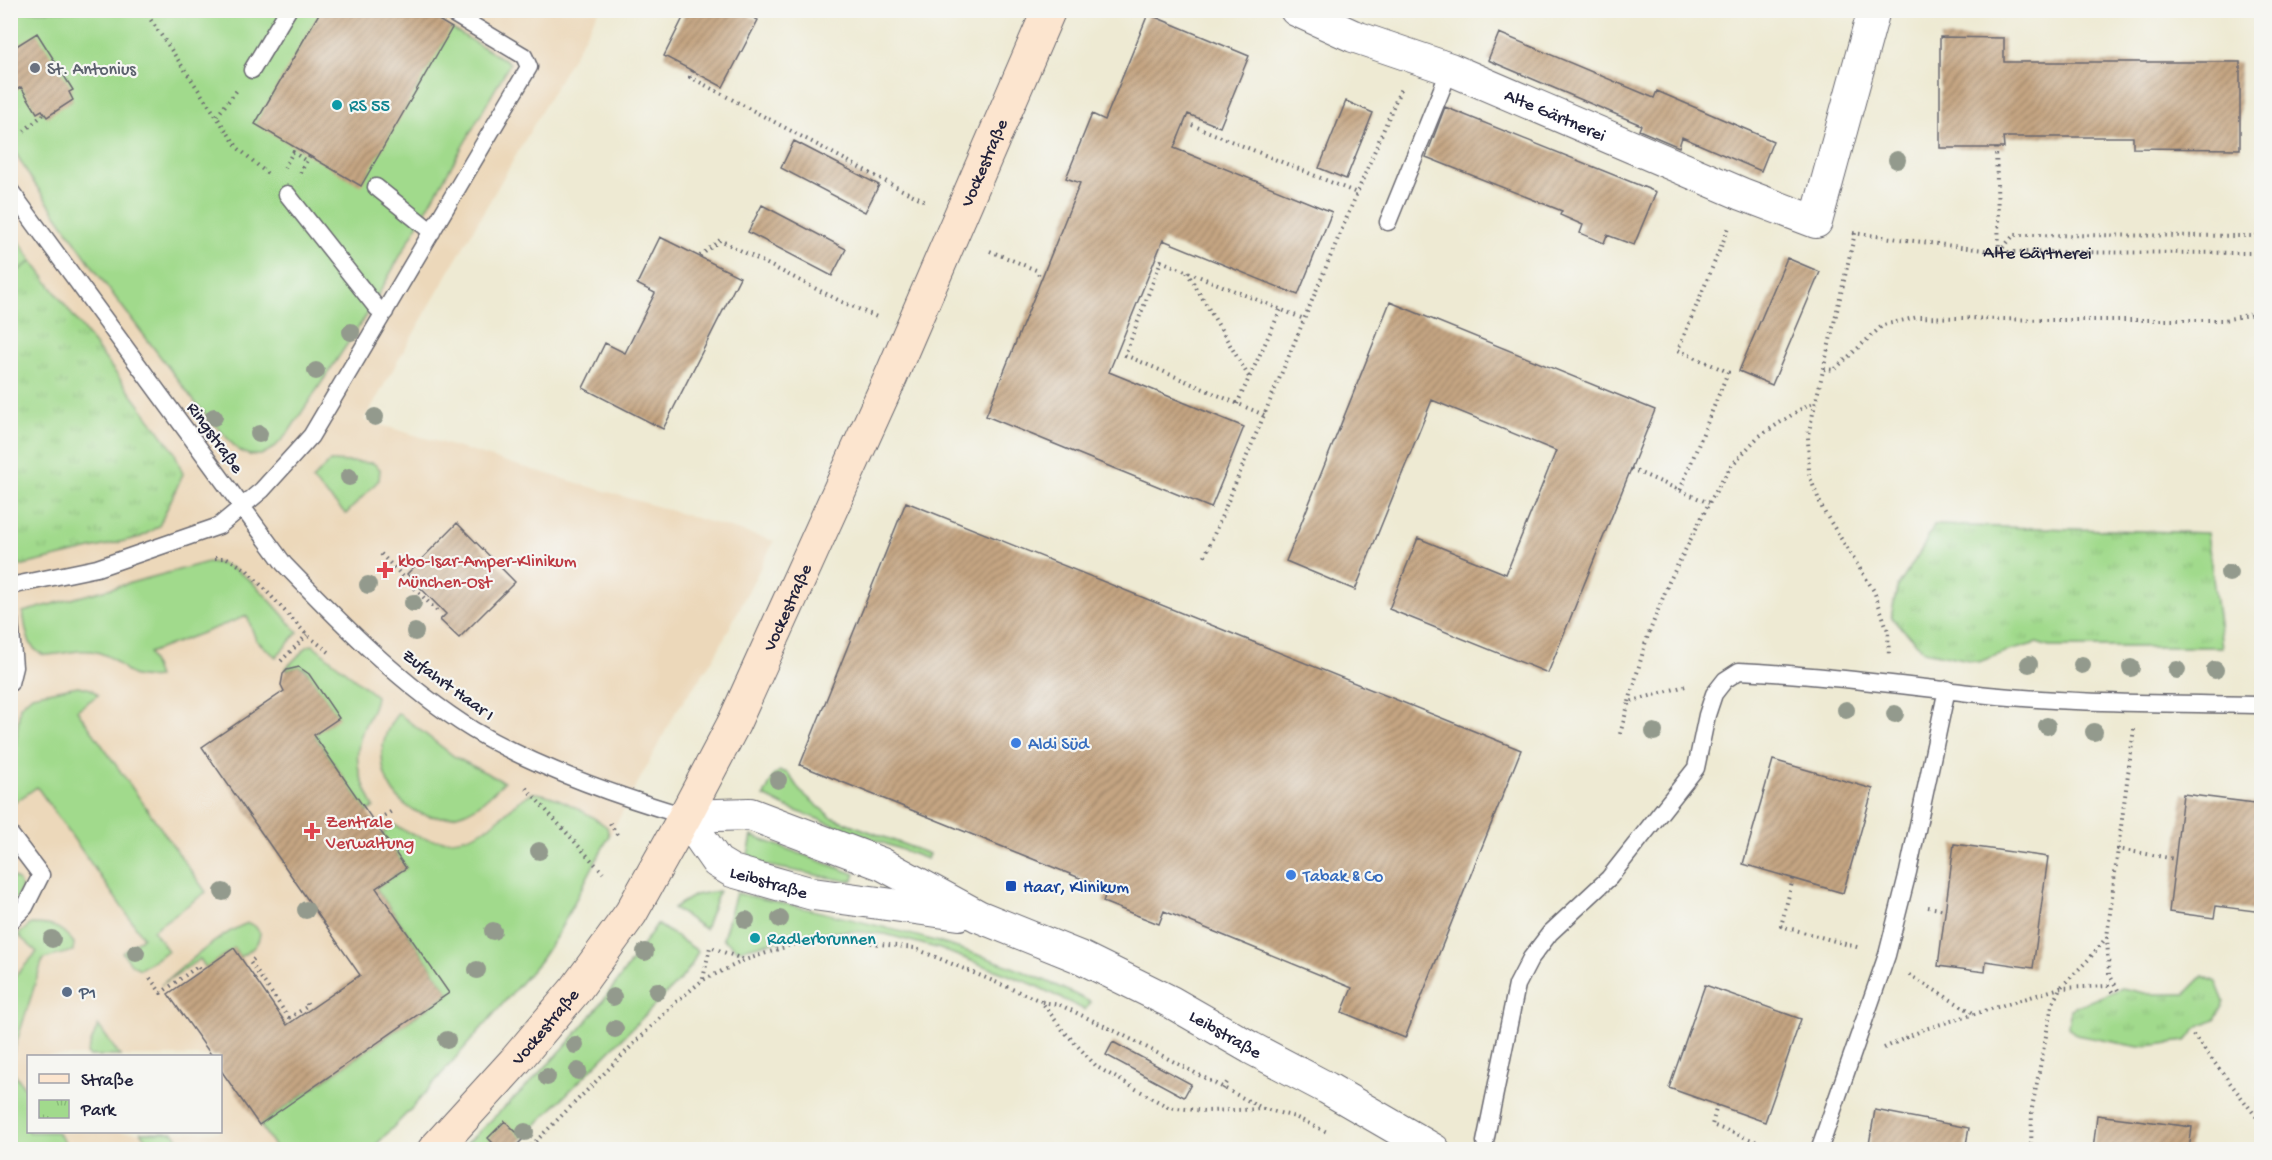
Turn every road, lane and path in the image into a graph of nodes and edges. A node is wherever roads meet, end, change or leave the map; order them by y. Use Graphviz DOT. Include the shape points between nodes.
graph roads {
  1 [pos="144,10"];
  2 [pos="288,10"];
  3 [pos="447,10"];
  4 [pos="1049,10"];
  5 [pos="1296,10"];
  6 [pos="1874,10"];
  7 [pos="1414,57"];
  8 [pos="1450,69"];
  9 [pos="252,70"];
  10 [pos="693,72"];
  11 [pos="44,114"];
  12 [pos="1192,125"];
  13 [pos="24,131"];
  14 [pos="1996,148"];
  15 [pos="309,155"];
  16 [pos="303,167"];
  17 [pos="271,177"];
  18 [pos="376,187"];
  19 [pos="10,190"];
  20 [pos="287,194"];
  21 [pos="1357,194"];
  22 [pos="1743,194"];
  23 [pos="937,206"];
  24 [pos="1388,222"];
  25 [pos="1816,222"];
  26 [pos="432,232"];
  27 [pos="1855,233"];
  28 [pos="2262,237"];
  29 [pos="990,251"];
  30 [pos="1999,252"];
  31 [pos="2262,253"];
  32 [pos="700,256"];
  33 [pos="1186,271"];
  34 [pos="1041,279"];
  35 [pos="1281,309"];
  36 [pos="386,312"];
  37 [pos="2262,312"];
  38 [pos="1304,319"];
  39 [pos="888,322"];
  40 [pos="1824,369"];
  41 [pos="1249,377"];
  42 [pos="1816,403"];
  43 [pos="1237,404"];
  44 [pos="1264,415"];
  45 [pos="1631,469"];
  46 [pos="1680,490"];
  47 [pos="1708,502"];
  48 [pos="243,508"];
  49 [pos="381,554"];
  50 [pos="1205,556"];
  51 [pos="211,558"];
  52 [pos="10,586"];
  53 [pos="441,608"];
  54 [pos="10,620"];
  55 [pos="308,635"];
  56 [pos="336,657"];
  57 [pos="281,661"];
  58 [pos="1739,670"];
  59 [pos="10,683"];
  60 [pos="1891,684"];
  61 [pos="1947,689"];
  62 [pos="1629,702"];
  63 [pos="2138,702"];
  64 [pos="2262,705"];
  65 [pos="1620,734"];
  66 [pos="532,786"];
  67 [pos="392,811"];
  68 [pos="685,816"];
  69 [pos="605,820"];
  70 [pos="374,822"];
  71 [pos="10,834"];
  72 [pos="618,836"];
  73 [pos="2118,849"];
  74 [pos="2175,859"];
  75 [pos="603,873"];
  76 [pos="1793,879"];
  77 [pos="978,916"];
  78 [pos="10,922"];
  79 [pos="2107,937"];
  80 [pos="1886,958"];
  81 [pos="255,959"];
  82 [pos="746,960"];
  83 [pos="201,971"];
  84 [pos="150,978"];
  85 [pos="703,980"];
  86 [pos="2060,988"];
  87 [pos="2118,990"];
  88 [pos="2113,993"];
  89 [pos="1041,1001"];
  90 [pos="306,1002"];
  91 [pos="1976,1014"];
  92 [pos="2193,1035"];
  93 [pos="1848,1065"];
  94 [pos="1228,1081"];
  95 [pos="1223,1089"];
  96 [pos="1717,1105"];
  97 [pos="1265,1109"];
  98 [pos="2262,1124"];
  99 [pos="1330,1133"];
  100 [pos="1485,1142"];
  101 [pos="434,1149"];
  102 [pos="527,1149"];
  103 [pos="1434,1149"];
  104 [pos="1779,1149"];
  105 [pos="1819,1149"];
  106 [pos="2031,1149"];
  1 -- 17 [label="path" via="238,148"];
  2 -- 9 [label="lane"];
  3 -- 26 [label="lane" via="524,56 529,67"];
  4 -- 68 [label="main road, Vockestraße" via="884,392 734,723"];
  5 -- 7 [label="street, Alte Gärtnerei" via="1353,36"];
  6 -- 25 [label="street"];
  7 -- 8 [label="street, Alte Gärtnerei"];
  7 -- 21 [label="path"];
  8 -- 22 [label="street, Alte Gärtnerei"];
  8 -- 24 [label="lane"];
  10 -- 23 [label="path" via="690,77"];
  11 -- 13 [label="path"];
  12 -- 21 [label="path"];
  14 -- 30 [label="path"];
  15 -- 16 [label="path"];
  18 -- 26 [label="lane"];
  19 -- 48 [label="lane, Ringstraße"];
  20 -- 36 [label="lane" via="377,308"];
  21 -- 38 [label="path"];
  22 -- 25 [label="street, Alte Gärtnerei"];
  22 -- 46 [label="path" via="1678,350 1728,372"];
  25 -- 27 [label="path, Alte Gärtnerei"];
  26 -- 36 [label="lane"];
  27 -- 30 [label="path, Alte Gärtnerei"];
  27 -- 40 [label="path"];
  28 -- 30 [label="path" via="2014,235"];
  29 -- 34 [label="path" via="1036,270"];
  30 -- 31 [label="path, Alte Gärtnerei"];
  32 -- 39 [label="path" via="720,240"];
  33 -- 35 [label="path"];
  33 -- 41 [label="path"];
  33 -- 43 [label="path" via="1161,261 1125,355"];
  35 -- 38 [label="path"];
  35 -- 41 [label="path"];
  36 -- 48 [label="lane" via="311,436"];
  37 -- 40 [label="path" via="2224,320 1918,317 1883,325 1834,370"];
  38 -- 44 [label="path"];
  40 -- 42 [label="path"];
  41 -- 43 [label="path"];
  42 -- 47 [label="path" via="1758,437 1731,466"];
  42 -- 60 [label="path" via="1808,435 1809,475 1823,510 1874,591 1888,631"];
  43 -- 44 [label="path"];
  44 -- 50 [label="path"];
  45 -- 46 [label="path"];
  46 -- 47 [label="path"];
  47 -- 62 [label="path" via="1669,582 1646,641"];
  48 -- 52 [label="lane" via="219,526 130,556"];
  48 -- 68 [label="lane, Zufahrt Haar I" via="284,564 330,611 406,681 473,729 536,761"];
  49 -- 53 [label="path" via="437,611"];
  51 -- 55 [label="path" via="227,558 247,570"];
  54 -- 59 [label="lane" via="14,667"];
  55 -- 56 [label="path"];
  55 -- 57 [label="path"];
  58 -- 60 [label="lane"];
  58 -- 62 [label="path"];
  58 -- 100 [label="lane" via="1714,694 1696,768 1609,878 1550,933 1531,958 1517,985"];
  60 -- 61 [label="lane"];
  61 -- 63 [label="lane" via="1988,695"];
  61 -- 80 [label="lane"];
  62 -- 65 [label="path"];
  63 -- 64 [label="lane"];
  63 -- 73 [label="path"];
  66 -- 75 [label="path" via="522,783"];
  67 -- 70 [label="path"];
  68 -- 77 [label="street, Leibstraße" via="750,814 882,864"];
  68 -- 77 [label="street, Leibstraße" via="717,862 732,871 813,894"];
  68 -- 101 [label="main road, Vockestraße" via="631,913 576,989"];
  69 -- 72 [label="path" via="613,825"];
  71 -- 78 [label="lane" via="41,875 25,907"];
  73 -- 74 [label="path"];
  73 -- 79 [label="path"];
  76 -- 80 [label="path" via="1781,926"];
  77 -- 103 [label="street, Leibstraße" via="1082,958 1172,1002"];
  79 -- 86 [label="path"];
  79 -- 87 [label="path" via="2109,974"];
  80 -- 91 [label="path"];
  80 -- 93 [label="lane"];
  81 -- 90 [label="path" via="250,962 290,1020 308,1006"];
  82 -- 85 [label="path"];
  82 -- 85 [label="path" via="710,946"];
  82 -- 89 [label="path" via="788,946 838,939 914,948"];
  83 -- 84 [label="path" via="198,966 161,993"];
  85 -- 102 [label="path"];
  86 -- 88 [label="path" via="2108,986"];
  86 -- 91 [label="path"];
  86 -- 106 [label="path" via="2052,1005 2032,1108"];
  89 -- 95 [label="path" via="1060,1005 1119,1033"];
  89 -- 97 [label="path" via="1097,1067 1168,1107 1205,1111"];
  91 -- 93 [label="path" via="1925,1029"];
  92 -- 98 [label="path"];
  93 -- 105 [label="lane"];
  94 -- 95 [label="path"];
  95 -- 97 [label="path"];
  96 -- 104 [label="path" via="1712,1125"];
  97 -- 99 [label="path"];
}
